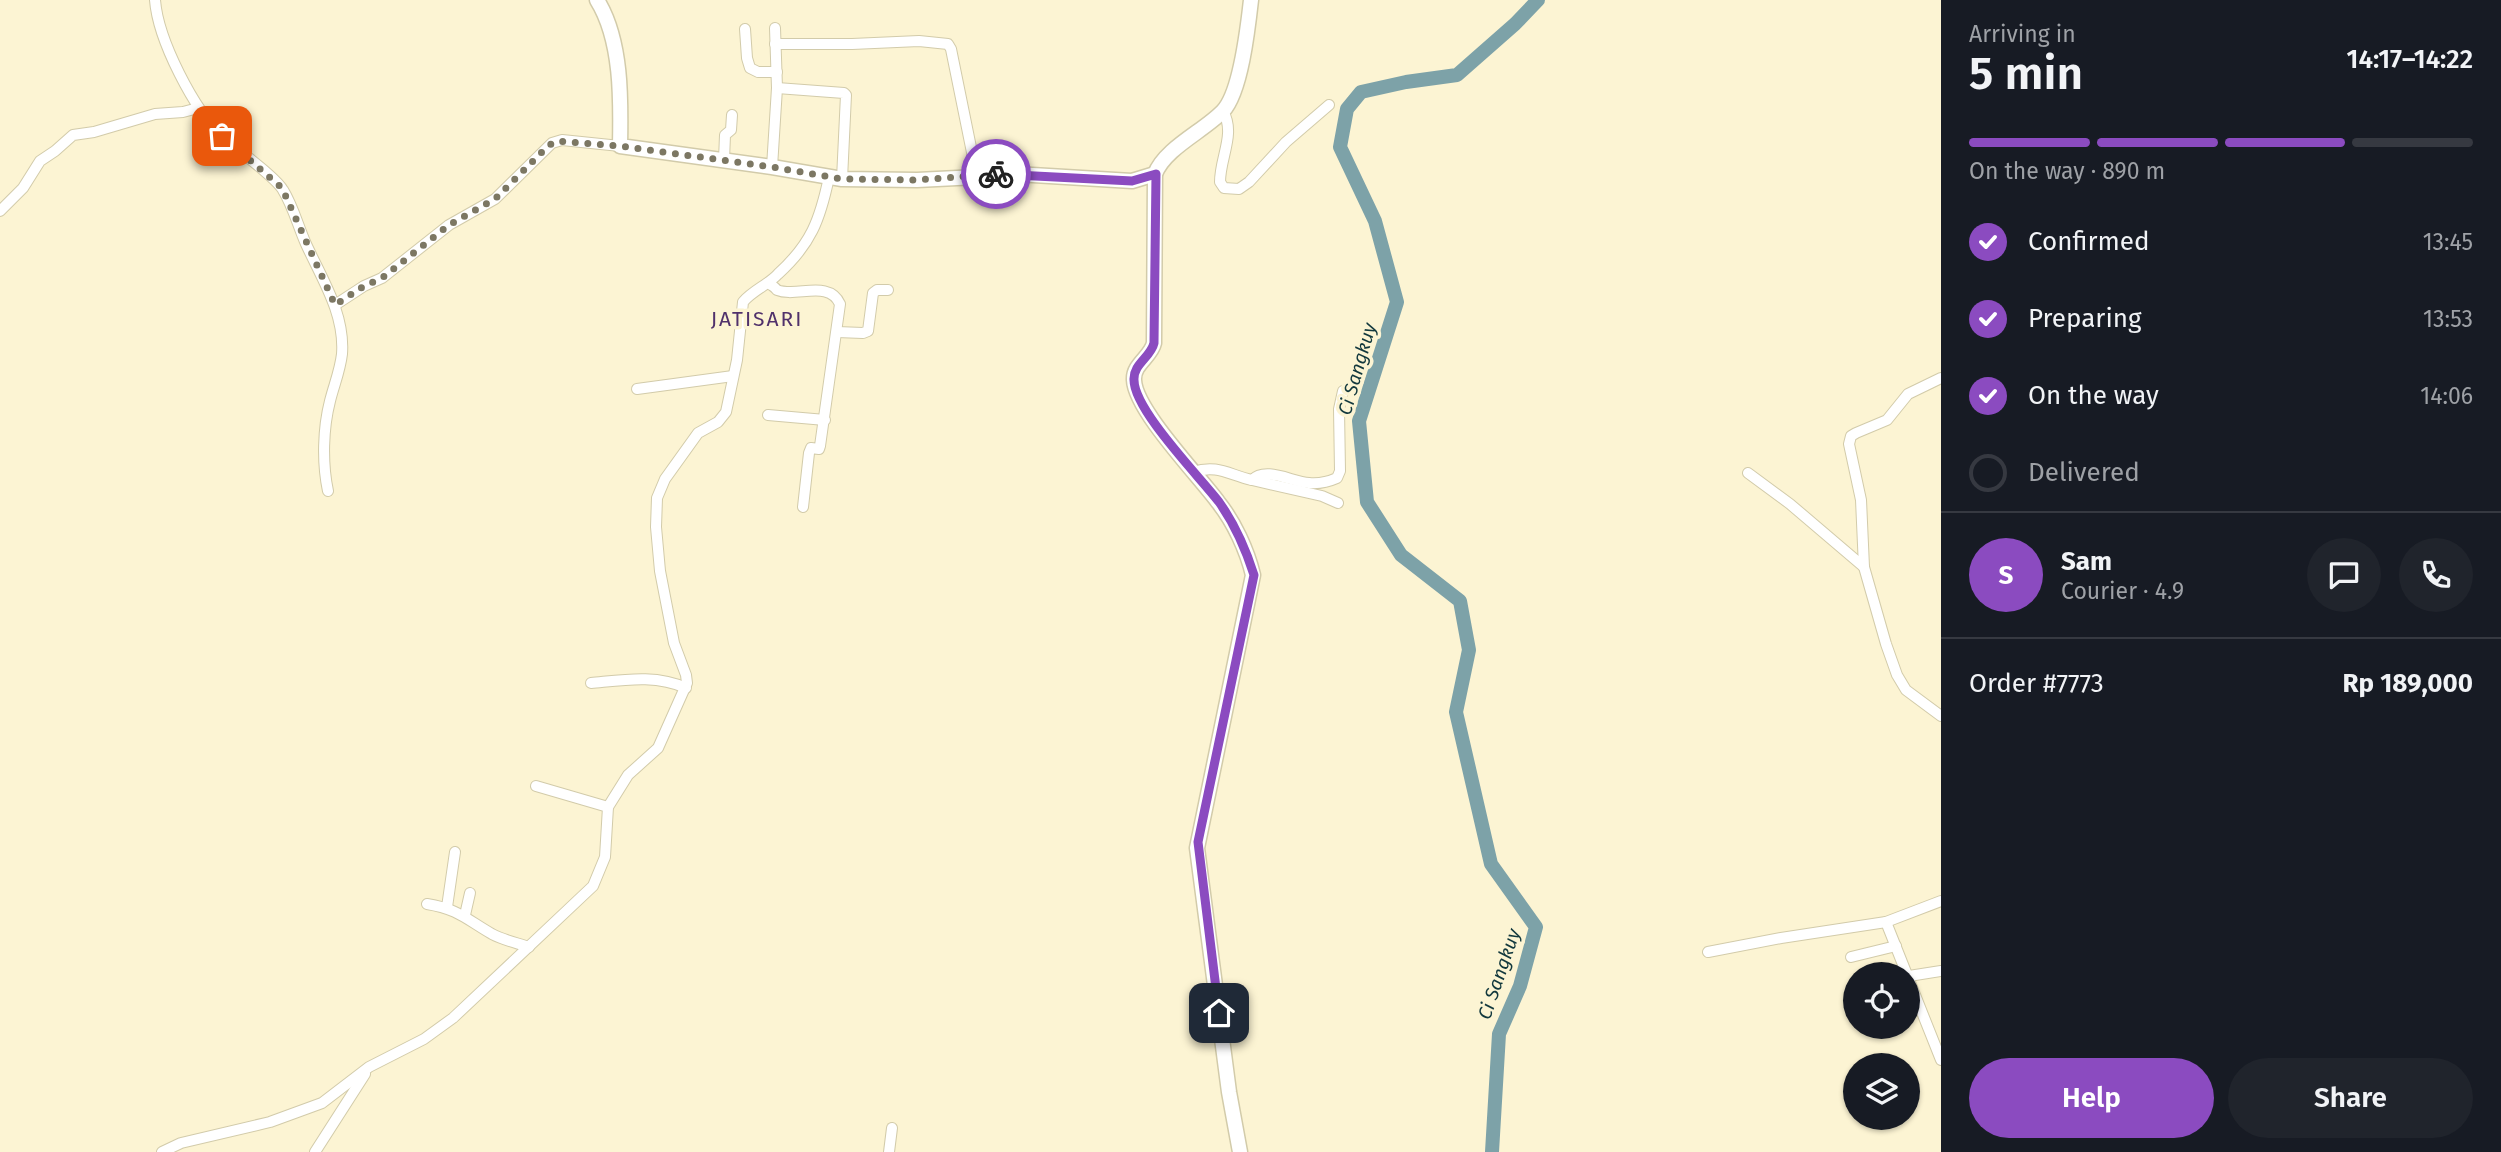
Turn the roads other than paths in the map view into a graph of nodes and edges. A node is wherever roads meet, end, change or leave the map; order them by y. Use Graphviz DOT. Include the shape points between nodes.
graph roads {
  1 [pos="155,0"];
  2 [pos="597,0"];
  3 [pos="1251,0"];
  4 [pos="775,28"];
  5 [pos="746,29"];
  6 [pos="775,44"];
  7 [pos="777,72"];
  8 [pos="778,88"];
  9 [pos="1329,105"];
  10 [pos="198,108"];
  11 [pos="1223,111"];
  12 [pos="732,115"];
  13 [pos="245,116"];
  14 [pos="222,136"];
  15 [pos="620,146"];
  16 [pos="724,160"];
  17 [pos="772,167"];
  18 [pos="1156,174"];
  19 [pos="978,177"];
  20 [pos="836,178"];
  21 [pos="0,211"];
  22 [pos="768,283"];
  23 [pos="888,290"];
  24 [pos="335,305"];
  25 [pos="837,332"];
  26 [pos="733,376"];
  27 [pos="1941,378"];
  28 [pos="637,389"];
  29 [pos="1343,391"];
  30 [pos="768,415"];
  31 [pos="825,420"];
  32 [pos="1192,472"];
  33 [pos="1748,473"];
  34 [pos="1252,480"];
  35 [pos="328,491"];
  36 [pos="1338,503"];
  37 [pos="803,508"];
  38 [pos="1864,567"];
  39 [pos="591,683"];
  40 [pos="686,688"];
  41 [pos="1941,716"];
  42 [pos="536,786"];
  43 [pos="608,807"];
  44 [pos="455,852"];
  45 [pos="471,893"];
  46 [pos="1941,901"];
  47 [pos="427,904"];
  48 [pos="447,907"];
  49 [pos="465,915"];
  50 [pos="1885,922"];
  51 [pos="1896,946"];
  52 [pos="529,947"];
  53 [pos="1708,952"];
  54 [pos="1851,957"];
  55 [pos="1903,962"];
  56 [pos="1941,971"];
  57 [pos="1920,974"];
  58 [pos="1920,1005"];
  59 [pos="1941,1060"];
  60 [pos="369,1067"];
  61 [pos="892,1128"];
  62 [pos="162,1152"];
  63 [pos="314,1152"];
  64 [pos="889,1152"];
  65 [pos="1240,1152"];
  1 -- 10 [label="street" via="168,48"];
  2 -- 15 [label="street" via="610,26 619,80"];
  3 -- 11 [label="street" via="1232,98"];
  4 -- 6 [label="street"];
  5 -- 7 [label="street" via="750,68"];
  6 -- 7 [label="street"];
  6 -- 19 [label="street" via="948,44"];
  7 -- 8 [label="street"];
  8 -- 17 [label="street"];
  8 -- 20 [label="street" via="846,95"];
  9 -- 11 [label="street" via="1239,189 1224,188 1220,182 1229,130"];
  10 -- 14 [label="street"];
  10 -- 21 [label="street" via="70,136 36,164 28,181"];
  11 -- 18 [label="street" via="1166,158"];
  12 -- 16 [label="street"];
  13 -- 14 [label="street"];
  14 -- 24 [label="street" via="282,188"];
  15 -- 16 [label="street"];
  15 -- 24 [label="street" via="552,143 495,199 449,225 382,278"];
  16 -- 17 [label="street"];
  17 -- 20 [label="street"];
  18 -- 19 [label="street" via="1132,181 999,173"];
  18 -- 32 [label="street" via="1154,343 1133,381 1143,404"];
  19 -- 20 [label="street"];
  20 -- 22 [label="street" via="812,234"];
  22 -- 25 [label="street" via="782,291 808,290 836,297 840,304"];
  22 -- 26 [label="street" via="743,302"];
  23 -- 25 [label="street" via="873,293 868,331"];
  24 -- 35 [label="street" via="342,351 326,429"];
  25 -- 31 [label="street"];
  26 -- 28 [label="street"];
  26 -- 40 [label="street" via="726,412 698,433 659,491 656,527 661,573"];
  27 -- 38 [label="street" via="1908,394 1891,416 1849,440 1861,500"];
  29 -- 34 [label="street" via="1337,478 1307,483 1264,474"];
  30 -- 31 [label="street"];
  31 -- 37 [label="street" via="820,446 809,453"];
  32 -- 34 [label="street" via="1219,469"];
  32 -- 65 [label="street" via="1222,507 1254,575 1198,848"];
  33 -- 38 [label="street"];
  34 -- 36 [label="street"];
  38 -- 41 [label="street" via="1897,675 1909,693"];
  39 -- 40 [label="street" via="667,680"];
  40 -- 43 [label="street" via="658,748 628,775"];
  42 -- 43 [label="street"];
  43 -- 52 [label="street" via="605,857 596,881"];
  44 -- 48 [label="street"];
  45 -- 49 [label="street"];
  46 -- 50 [label="street"];
  47 -- 48 [label="street"];
  48 -- 49 [label="street"];
  49 -- 52 [label="street" via="492,934"];
  50 -- 51 [label="street"];
  50 -- 53 [label="street"];
  51 -- 54 [label="street"];
  51 -- 55 [label="street"];
  52 -- 60 [label="street" via="453,1018 424,1039"];
  56 -- 57 [label="street"];
  58 -- 59 [label="street"];
  60 -- 62 [label="street" via="312,1108 197,1138"];
  60 -- 63 [label="street"];
  61 -- 64 [label="street"];
}
